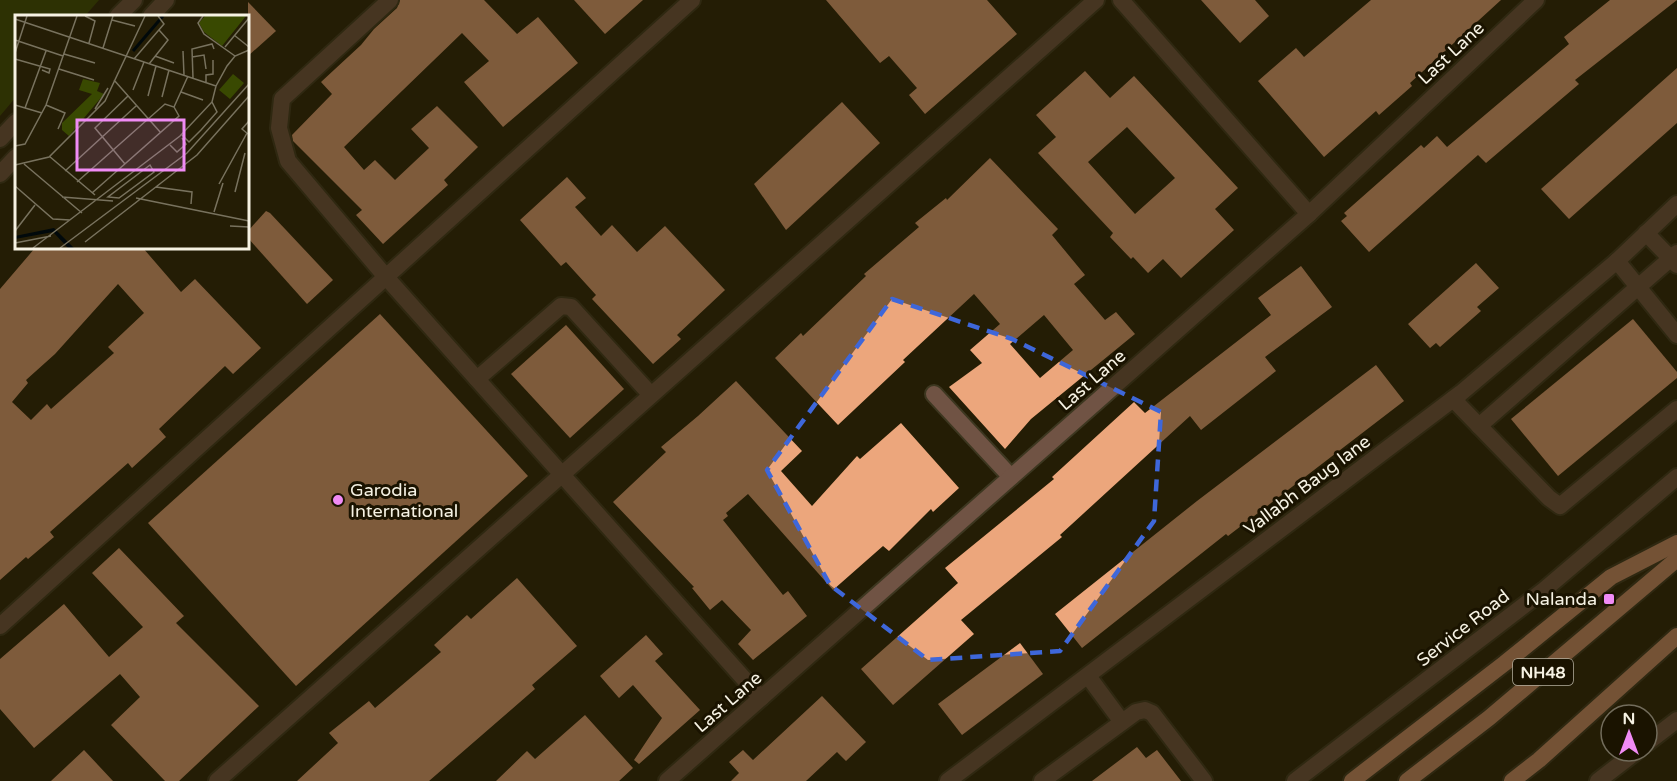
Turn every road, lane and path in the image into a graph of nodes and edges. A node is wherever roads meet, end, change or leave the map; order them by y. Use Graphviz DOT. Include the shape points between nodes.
graph roads {
  1 [pos="134,0"];
  2 [pos="166,0"];
  3 [pos="390,0"];
  4 [pos="692,0"];
  5 [pos="1096,0"];
  6 [pos="1121,0"];
  7 [pos="1536,0"];
  8 [pos="119,15"];
  9 [pos="152,15"];
  10 [pos="15,123"];
  11 [pos="0,140"];
  12 [pos="15,158"];
  13 [pos="0,174"];
  14 [pos="1677,204"];
  15 [pos="1309,214"];
  16 [pos="1646,233"];
  17 [pos="1675,259"];
  18 [pos="1617,261"];
  19 [pos="386,277"];
  20 [pos="1638,285"];
  21 [pos="1677,335"];
  22 [pos="477,379"];
  23 [pos="934,394"];
  24 [pos="651,395"];
  25 [pos="1453,399"];
  26 [pos="1677,409"];
  27 [pos="1479,426"];
  28 [pos="562,474"];
  29 [pos="1011,477"];
  30 [pos="1677,477"];
  31 [pos="1677,543"];
  32 [pos="1677,560"];
  33 [pos="0,626"];
  34 [pos="1677,636"];
  35 [pos="1088,676"];
  36 [pos="761,698"];
  37 [pos="1677,720"];
  38 [pos="1122,722"];
  39 [pos="1659,734"];
  40 [pos="1621,763"];
  41 [pos="217,781"];
  42 [pos="667,781"];
  43 [pos="948,781"];
  44 [pos="1042,781"];
  45 [pos="1204,781"];
  46 [pos="1295,781"];
  47 [pos="1352,781"];
  48 [pos="1407,781"];
  49 [pos="1512,781"];
  50 [pos="1598,781"];
  1 -- 8 [label="street"];
  2 -- 9 [label="street"];
  3 -- 19 [label="street" via="282,99 279,128 288,161"];
  4 -- 19 [label="street"];
  5 -- 24 [label="street"];
  6 -- 15 [label="street"];
  7 -- 15 [label="street, Last Lane"];
  10 -- 11 [label="street"];
  12 -- 13 [label="street"];
  14 -- 16 [label="street, Vallabh Baug lane"];
  15 -- 29 [label="street, Last Lane"];
  16 -- 17 [label="street"];
  16 -- 18 [label="street, Vallabh Baug lane"];
  17 -- 20 [label="street"];
  18 -- 20 [label="street"];
  18 -- 25 [label="street, Vallabh Baug lane"];
  19 -- 22 [label="street"];
  19 -- 33 [label="street"];
  20 -- 21 [label="street"];
  20 -- 27 [label="street"];
  22 -- 24 [label="street" via="561,306 567,305"];
  22 -- 28 [label="street"];
  23 -- 29 [label="street"];
  24 -- 28 [label="street"];
  25 -- 27 [label="street"];
  25 -- 35 [label="street, Vallabh Baug lane"];
  26 -- 27 [label="street" via="1560,506"];
  28 -- 36 [label="street"];
  28 -- 41 [label="street"];
  29 -- 36 [label="street, Last Lane"];
  30 -- 46 [label="street, Service Road" via="1544,590"];
  31 -- 47 [label="highway" via="1611,577"];
  32 -- 48 [label="highway, NH48" via="1489,718"];
  34 -- 49 [label="highway"];
  35 -- 38 [label="street"];
  35 -- 43 [label="street, Vallabh Baug lane"];
  36 -- 42 [label="street, Last Lane"];
  37 -- 39 [label="street"];
  38 -- 44 [label="street"];
  38 -- 45 [label="street" via="1136,712 1152,712"];
  40 -- 50 [label="street"];
}
